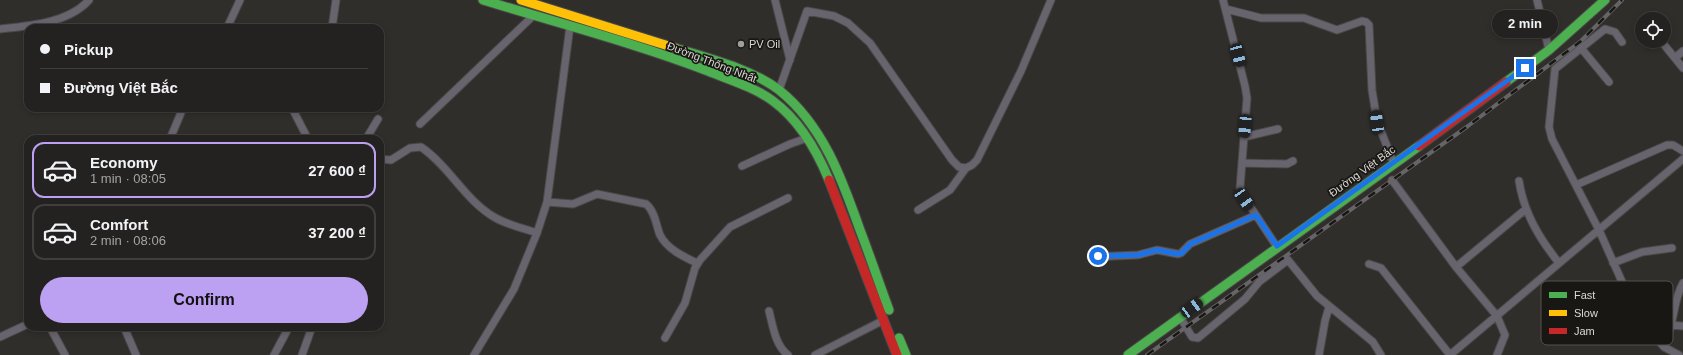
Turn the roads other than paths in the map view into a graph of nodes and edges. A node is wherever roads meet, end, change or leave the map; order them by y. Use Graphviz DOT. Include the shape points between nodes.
graph roads {
  1 [pos="89,0"];
  2 [pos="240,0"];
  3 [pos="336,0"];
  4 [pos="483,0"];
  5 [pos="521,0"];
  6 [pos="775,0"];
  7 [pos="1051,0"];
  8 [pos="1223,0"];
  9 [pos="1537,0"];
  10 [pos="1605,0"];
  11 [pos="1226,9"];
  12 [pos="534,15"];
  13 [pos="571,15"];
  14 [pos="31,24"];
  15 [pos="229,24"];
  16 [pos="333,24"];
  17 [pos="24,25"];
  18 [pos="570,26"];
  19 [pos="0,29"];
  20 [pos="1622,42"];
  21 [pos="1581,48"];
  22 [pos="1667,48"];
  23 [pos="1549,50"];
  24 [pos="1683,51"];
  25 [pos="1675,58"];
  26 [pos="790,61"];
  27 [pos="1683,68"];
  28 [pos="1609,82"];
  29 [pos="779,90"];
  30 [pos="773,101"];
  31 [pos="181,112"];
  32 [pos="294,112"];
  33 [pos="378,119"];
  34 [pos="420,124"];
  35 [pos="1278,129"];
  36 [pos="172,135"];
  37 [pos="306,135"];
  38 [pos="368,135"];
  39 [pos="1244,137"];
  40 [pos="807,138"];
  41 [pos="1683,151"];
  42 [pos="384,159"];
  43 [pos="1683,159"];
  44 [pos="1294,162"];
  45 [pos="1242,163"];
  46 [pos="1394,164"];
  47 [pos="742,166"];
  48 [pos="966,168"];
  49 [pos="1392,180"];
  50 [pos="1518,181"];
  51 [pos="1576,185"];
  52 [pos="788,198"];
  53 [pos="547,202"];
  54 [pos="1526,209"];
  55 [pos="918,210"];
  56 [pos="1256,215"];
  57 [pos="1599,230"];
  58 [pos="537,233"];
  59 [pos="1277,246"];
  60 [pos="1672,248"];
  61 [pos="1091,257"];
  62 [pos="1559,263"];
  63 [pos="1614,263"];
  64 [pos="697,264"];
  65 [pos="1369,264"];
  66 [pos="1456,267"];
  67 [pos="1622,281"];
  68 [pos="1683,283"];
  69 [pos="1329,307"];
  70 [pos="769,311"];
  71 [pos="1673,312"];
  72 [pos="1497,316"];
  73 [pos="1180,317"];
  74 [pos="878,323"];
  75 [pos="1673,325"];
  76 [pos="24,326"];
  77 [pos="1683,326"];
  78 [pos="52,331"];
  79 [pos="126,331"];
  80 [pos="287,331"];
  81 [pos="311,331"];
  82 [pos="0,337"];
  83 [pos="665,338"];
  84 [pos="896,340"];
  85 [pos="1664,345"];
  86 [pos="784,354"];
  87 [pos="65,355"];
  88 [pos="136,355"];
  89 [pos="274,355"];
  90 [pos="302,355"];
  91 [pos="474,355"];
  92 [pos="815,355"];
  93 [pos="896,355"];
  94 [pos="905,355"];
  95 [pos="1128,355"];
  96 [pos="1319,355"];
  97 [pos="1381,355"];
  98 [pos="1450,355"];
  99 [pos="1497,355"];
  100 [pos="1679,355"];
  1 -- 14 [label="street" via="83,7 66,16"];
  2 -- 15 [label="street"];
  3 -- 16 [label="street"];
  4 -- 12 [label="main road, Đường Thống Nhất"];
  5 -- 13 [label="main road, Đường Thống Nhất"];
  6 -- 26 [label="street"];
  7 -- 48 [label="street" via="1021,71 977,160"];
  8 -- 11 [label="street"];
  9 -- 23 [label="street"];
  10 -- 23 [label="main road, Đường Việt Bắc"];
  11 -- 39 [label="street" via="1246,86"];
  11 -- 46 [label="street" via="1261,18 1304,18 1337,30 1362,21 1366,22 1369,25 1372,90 1377,122"];
  12 -- 18 [label="main road, Đường Thống Nhất"];
  12 -- 34 [label="street"];
  13 -- 18 [label="main road"];
  13 -- 29 [label="main road, Đường Thống Nhất" via="726,64"];
  17 -- 19 [label="street"];
  18 -- 30 [label="main road, Đường Thống Nhất" via="681,61 748,87"];
  18 -- 53 [label="street"];
  20 -- 21 [label="street" via="1615,32 1605,29"];
  21 -- 28 [label="street"];
  21 -- 51 [label="street" via="1555,69 1549,127"];
  22 -- 25 [label="street"];
  23 -- 46 [label="main road, Đường Việt Bắc"];
  24 -- 25 [label="street"];
  25 -- 27 [label="street"];
  26 -- 29 [label="street"];
  26 -- 48 [label="street" via="807,11 834,16 848,23 878,53 952,160"];
  29 -- 30 [label="main road"];
  29 -- 84 [label="main road, Đường Thống Nhất" via="808,119 829,151 846,189"];
  30 -- 40 [label="main road, Đường Thống Nhất" via="792,118"];
  31 -- 36 [label="street"];
  32 -- 37 [label="street"];
  33 -- 38 [label="street"];
  35 -- 39 [label="street"];
  39 -- 45 [label="street"];
  40 -- 47 [label="street"];
  40 -- 84 [label="main road, Đường Thống Nhất" via="826,173"];
  41 -- 51 [label="street" via="1673,145 1666,145"];
  42 -- 58 [label="street" via="395,159 410,148 421,147 492,216 502,222"];
  43 -- 57 [label="street"];
  44 -- 45 [label="street"];
  45 -- 56 [label="street" via="1240,188"];
  46 -- 59 [label="main road, Đường Việt Bắc"];
  48 -- 55 [label="street" via="950,190"];
  49 -- 66 [label="street"];
  50 -- 54 [label="street"];
  51 -- 57 [label="street"];
  52 -- 64 [label="street" via="730,227"];
  53 -- 58 [label="street"];
  53 -- 64 [label="street" via="573,204 597,194 646,204 665,242 680,255"];
  54 -- 62 [label="street" via="1543,243"];
  54 -- 66 [label="street"];
  56 -- 59 [label="street"];
  56 -- 61 [label="street" via="1190,244 1182,253 1157,250 1138,255"];
  57 -- 62 [label="street"];
  57 -- 63 [label="street"];
  58 -- 91 [label="street" via="514,289"];
  59 -- 73 [label="main road, Đường Việt Bắc"];
  60 -- 63 [label="street" via="1642,252"];
  62 -- 72 [label="street"];
  63 -- 67 [label="street"];
  64 -- 83 [label="street" via="685,303"];
  65 -- 98 [label="street" via="1381,268"];
  66 -- 72 [label="street"];
  68 -- 71 [label="street"];
  69 -- 73 [label="street" via="1288,260 1261,280 1245,299 1198,338 1192,337"];
  69 -- 96 [label="street" via="1324,320"];
  69 -- 97 [label="street" via="1373,342"];
  70 -- 86 [label="street"];
  72 -- 98 [label="street"];
  72 -- 99 [label="street" via="1505,335"];
  73 -- 95 [label="main road, Đường Việt Bắc"];
  74 -- 92 [label="street"];
  75 -- 77 [label="street"];
  76 -- 82 [label="street"];
  78 -- 87 [label="street"];
  79 -- 88 [label="street"];
  80 -- 89 [label="street"];
  81 -- 90 [label="street"];
  84 -- 93 [label="main road, Đường Thống Nhất"];
  84 -- 94 [label="main road, Đường Thống Nhất"];
  85 -- 100 [label="street"];
}
